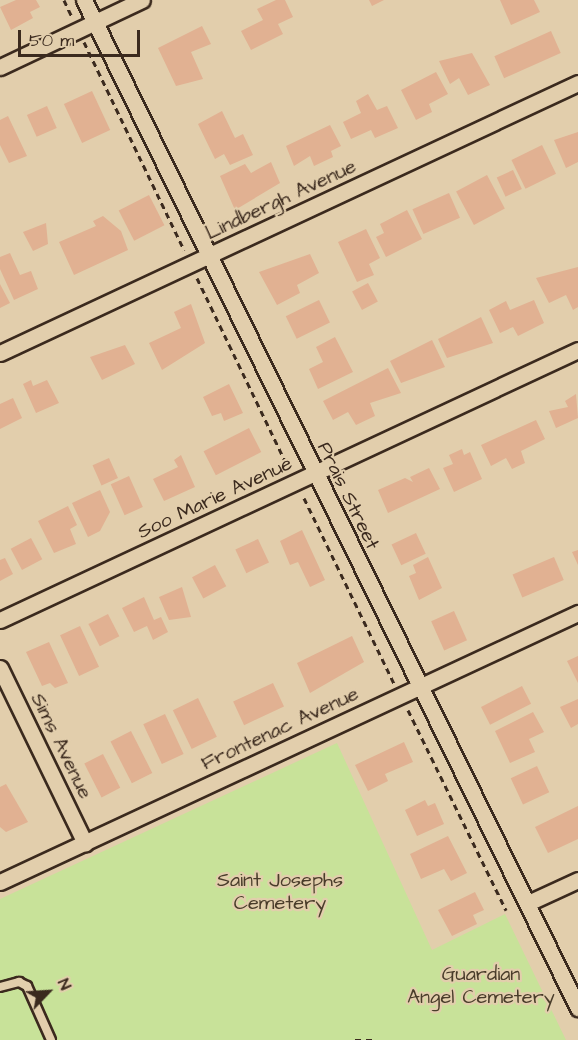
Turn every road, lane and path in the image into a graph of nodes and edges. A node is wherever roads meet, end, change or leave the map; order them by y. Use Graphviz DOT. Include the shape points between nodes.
graph roads {
  1 [pos="64,0"];
  2 [pos="84,0"];
  3 [pos="142,0"];
  4 [pos="70,12"];
  5 [pos="95,22"];
  6 [pos="0,67"];
  7 [pos="578,82"];
  8 [pos="209,258"];
  9 [pos="578,351"];
  10 [pos="0,353"];
  11 [pos="314,475"];
  12 [pos="578,613"];
  13 [pos="0,620"];
  14 [pos="0,668"];
  15 [pos="419,687"];
  16 [pos="85,843"];
  17 [pos="578,880"];
  18 [pos="0,882"];
  19 [pos="528,903"];
  20 [pos="0,987"];
  21 [pos="578,1008"];
  22 [pos="51,1040"];
  23 [pos="355,1040"];
  24 [pos="375,1040"];
  1 -- 4 [label="path"];
  2 -- 5 [label="street, Prais Street"];
  3 -- 5 [label="street"];
  5 -- 6 [label="street"];
  5 -- 8 [label="street, Prais Street"];
  7 -- 8 [label="street, Lindbergh Avenue"];
  8 -- 10 [label="street, Lindbergh Avenue"];
  8 -- 11 [label="street, Prais Street"];
  9 -- 11 [label="street, Soo Marie Avenue"];
  11 -- 13 [label="street, Soo Marie Avenue"];
  11 -- 15 [label="street, Prais Street"];
  12 -- 15 [label="street, Frontenac Avenue"];
  14 -- 16 [label="street, Sims Avenue"];
  15 -- 16 [label="street, Frontenac Avenue"];
  15 -- 19 [label="street, Prais Street"];
  16 -- 18 [label="street, Frontenac Avenue"];
  17 -- 19 [label="street"];
  19 -- 21 [label="street, Prais Street"];
  20 -- 22 [label="lane" via="19,982 27,986"];
  23 -- 24 [label="path"];
}
